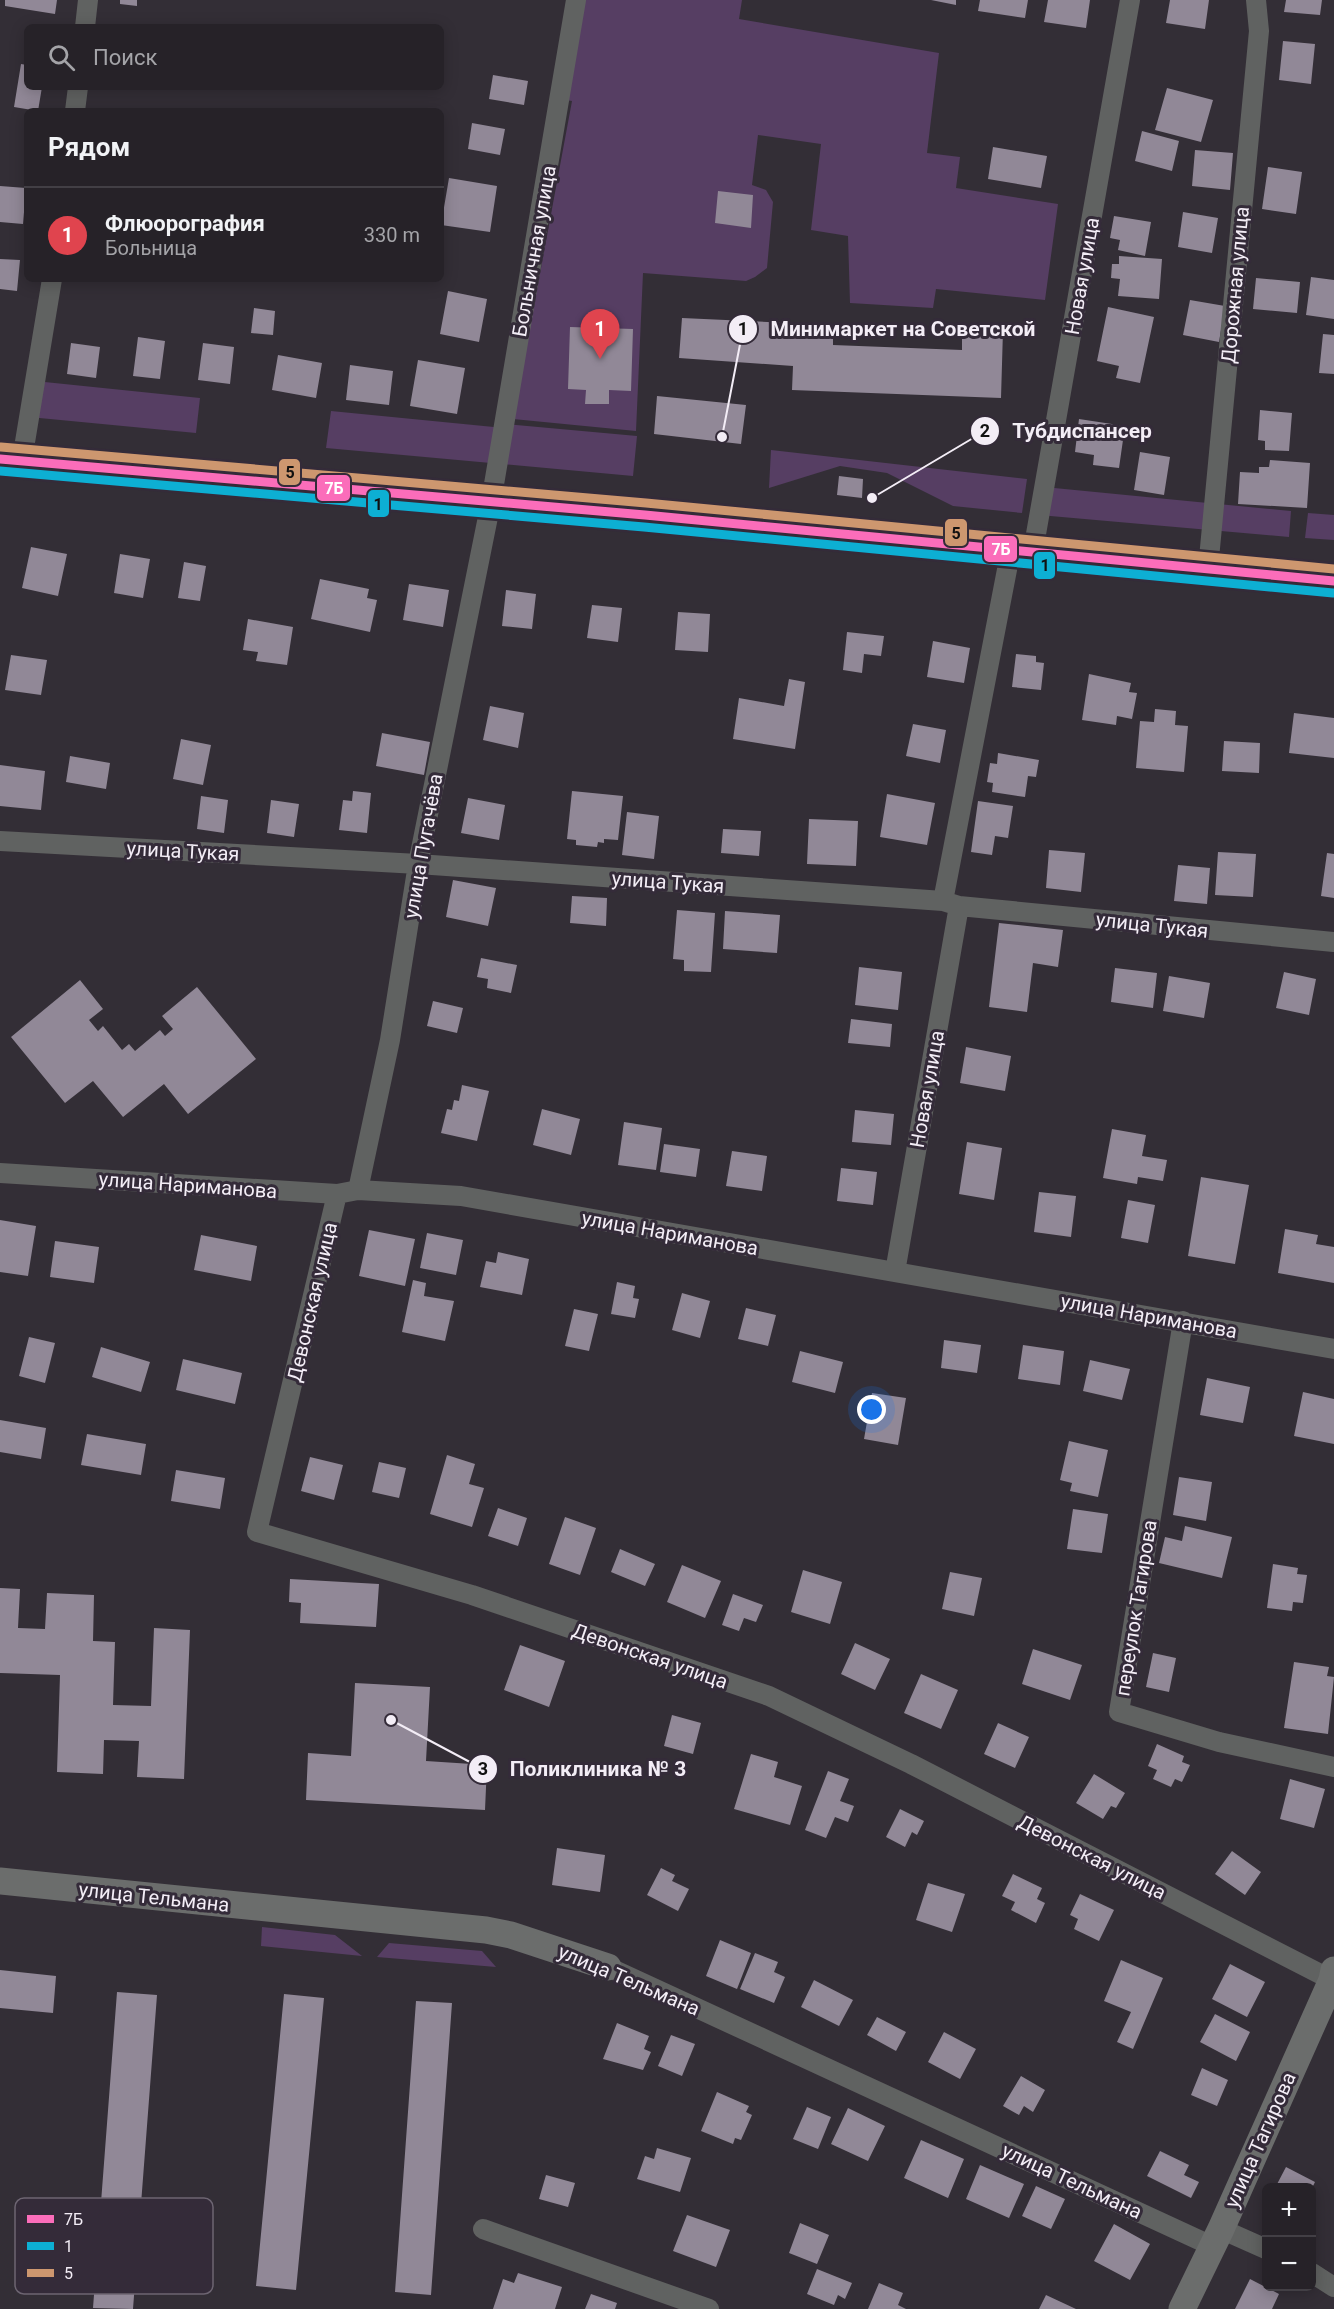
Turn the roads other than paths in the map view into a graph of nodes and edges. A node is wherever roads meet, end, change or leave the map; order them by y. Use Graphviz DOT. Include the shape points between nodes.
graph roads {
  1 [pos="87,0"];
  2 [pos="576,0"];
  3 [pos="1130,0"];
  4 [pos="1256,0"];
  5 [pos="85,24"];
  6 [pos="78,90"];
  7 [pos="75,108"];
  8 [pos="51,282"];
  9 [pos="11,460"];
  10 [pos="491,502"];
  11 [pos="1022,550"];
  12 [pos="1208,569"];
  13 [pos="1334,581"];
  14 [pos="0,841"];
  15 [pos="418,864"];
  16 [pos="951,904"];
  17 [pos="1334,942"];
  18 [pos="0,1173"];
  19 [pos="358,1190"];
  20 [pos="337,1194"];
  21 [pos="895,1272"];
  22 [pos="1183,1321"];
  23 [pos="1334,1349"];
  24 [pos="1334,1767"];
  25 [pos="0,1881"];
  26 [pos="608,1967"];
  27 [pos="1333,1977"];
  28 [pos="483,2229"];
  29 [pos="1216,2237"];
  30 [pos="1262,2248"];
  31 [pos="1316,2276"];
  32 [pos="1334,2287"];
  33 [pos="709,2309"];
  34 [pos="1182,2309"];
  1 -- 5 [label="street"];
  2 -- 10 [label="street, Больничная улица"];
  3 -- 11 [label="street, Новая улица"];
  4 -- 12 [label="street, Дорожная улица" via="1259,31"];
  6 -- 7 [label="street"];
  8 -- 9 [label="street"];
  9 -- 10 [label="main road"];
  10 -- 11 [label="main road"];
  10 -- 15 [label="street, улица Пугачёва"];
  11 -- 12 [label="main road"];
  11 -- 16 [label="street, Новая улица"];
  12 -- 13 [label="main road"];
  14 -- 15 [label="street, улица Тукая"];
  15 -- 16 [label="street, улица Тукая"];
  15 -- 19 [label="street, улица Пугачёва" via="390,1040"];
  16 -- 17 [label="street, улица Тукая"];
  16 -- 21 [label="street, Новая улица"];
  18 -- 20 [label="street, улица Нариманова"];
  19 -- 20 [label="street, улица Нариманова"];
  19 -- 21 [label="street, улица Нариманова" via="460,1196"];
  20 -- 27 [label="street, Девонская улица" via="257,1532 472,1595 769,1696"];
  21 -- 22 [label="street, улица Нариманова"];
  22 -- 23 [label="street, улица Нариманова"];
  22 -- 24 [label="street, переулок Тагирова" via="1119,1712 1219,1742"];
  25 -- 26 [label="street, улица Тельмана" via="486,1930"];
  26 -- 29 [label="street, улица Тельмана"];
  27 -- 29 [label="street, улица Тагирова"];
  28 -- 33 [label="street"];
  29 -- 30 [label="street, улица Тельмана"];
  29 -- 34 [label="street, улица Тагирова"];
  31 -- 32 [label="street"];
}
